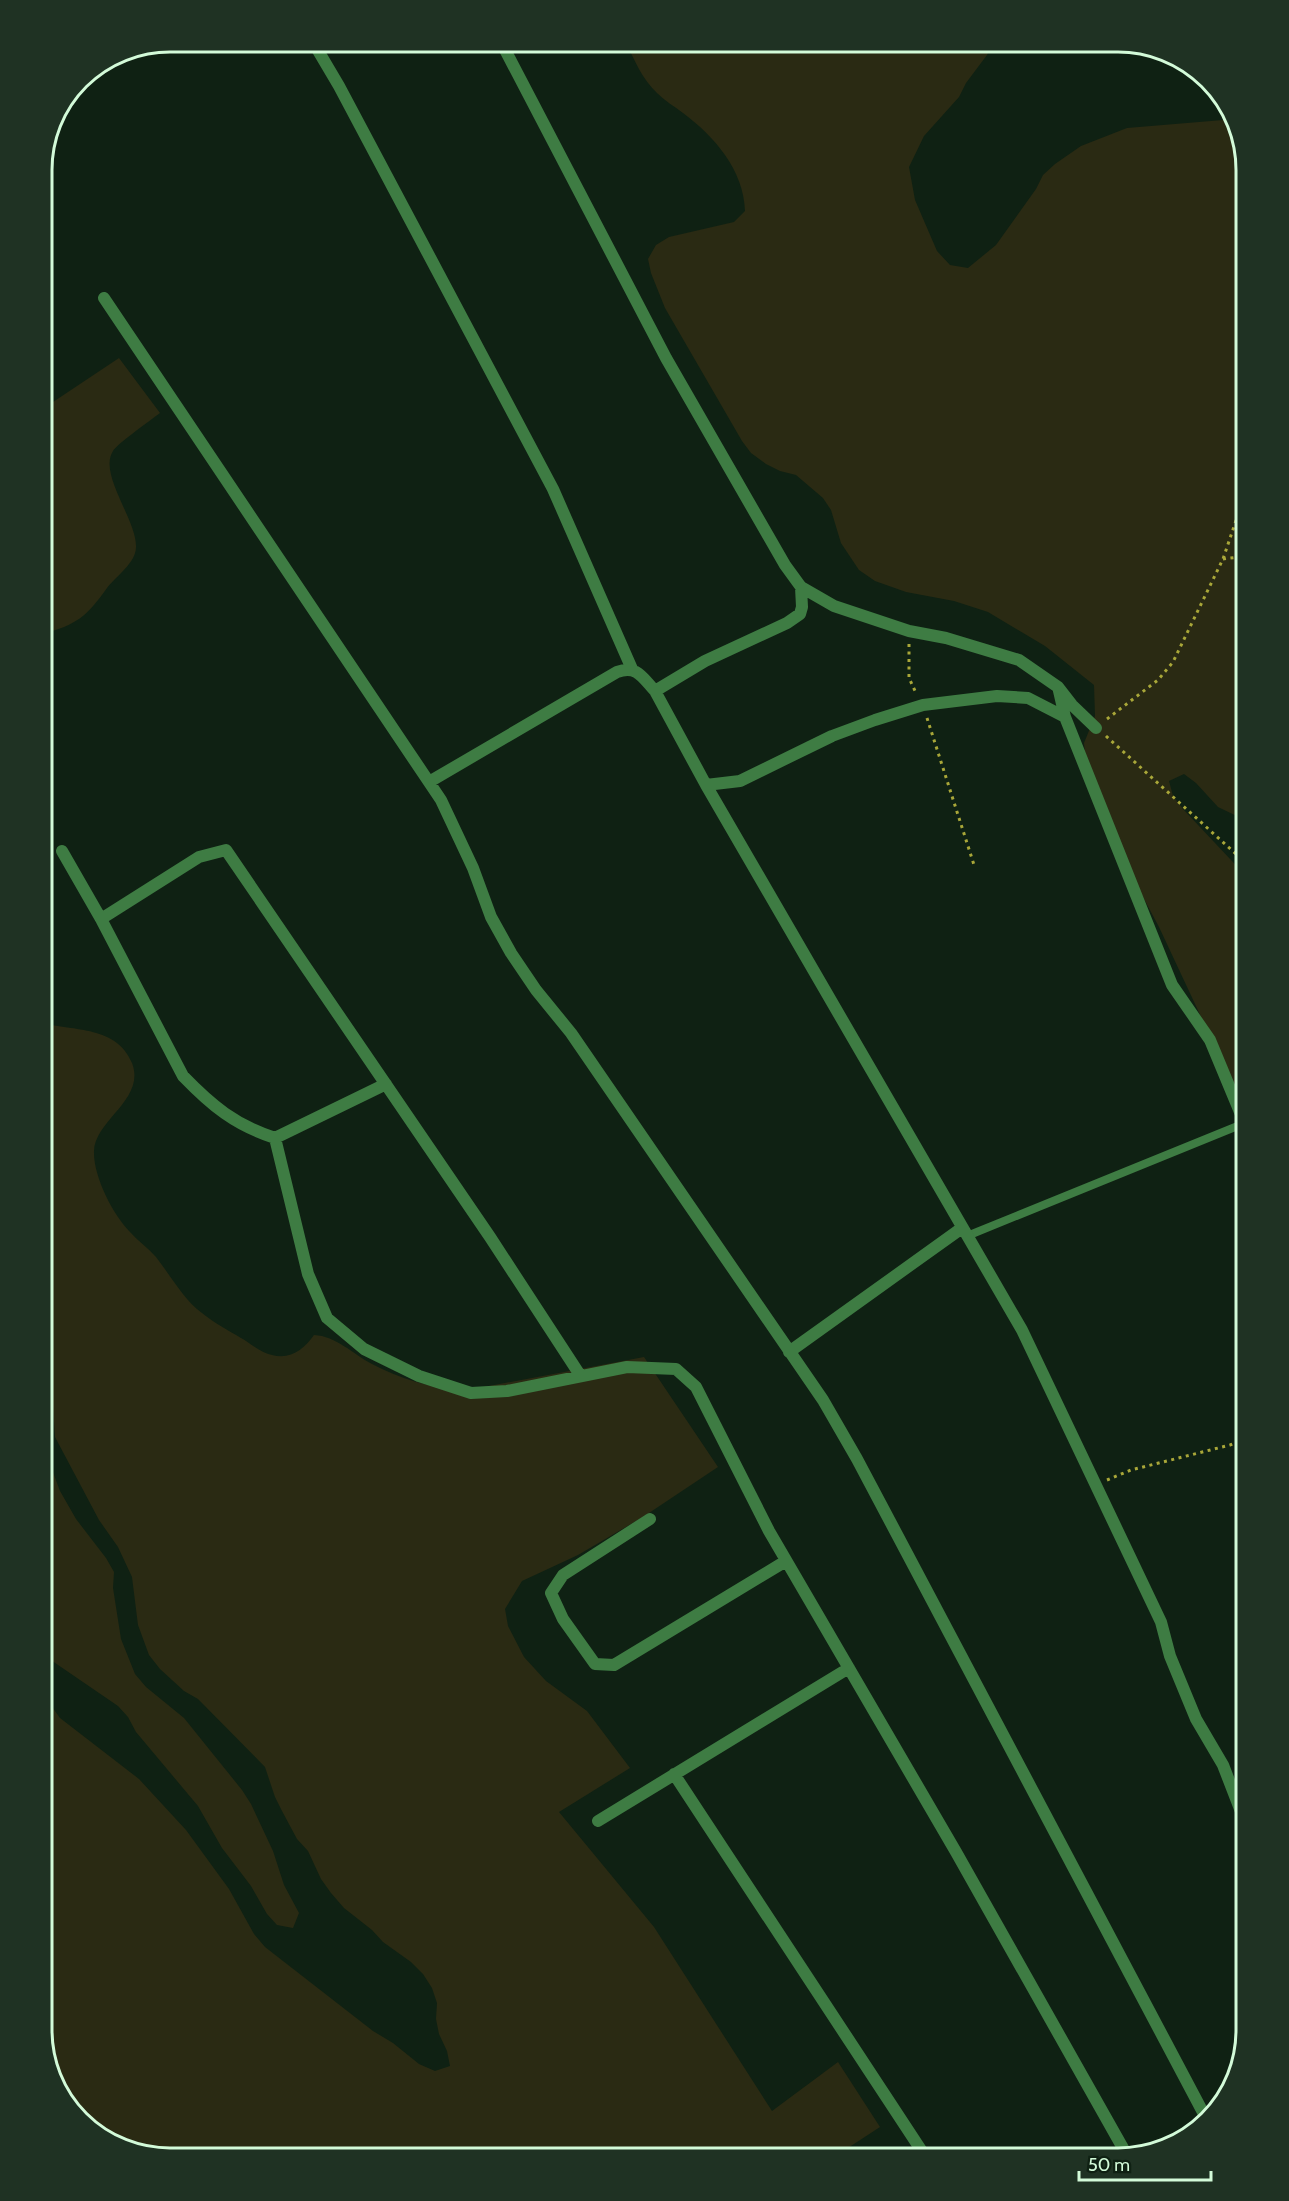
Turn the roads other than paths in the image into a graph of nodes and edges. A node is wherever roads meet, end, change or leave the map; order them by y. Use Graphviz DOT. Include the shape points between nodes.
graph roads {
  1 [pos="319,52"];
  2 [pos="506,52"];
  3 [pos="105,298"];
  4 [pos="801,587"];
  5 [pos="632,669"];
  6 [pos="1058,687"];
  7 [pos="655,691"];
  8 [pos="1065,717"];
  9 [pos="1096,728"];
  10 [pos="429,782"];
  11 [pos="706,785"];
  12 [pos="62,851"];
  13 [pos="101,918"];
  14 [pos="386,1084"];
  15 [pos="1237,1104"];
  16 [pos="1237,1129"];
  17 [pos="275,1138"];
  18 [pos="964,1232"];
  19 [pos="789,1352"];
  20 [pos="580,1375"];
  21 [pos="650,1519"];
  22 [pos="786,1560"];
  23 [pos="849,1668"];
  24 [pos="674,1774"];
  25 [pos="1237,1801"];
  26 [pos="598,1821"];
  27 [pos="1203,2112"];
  28 [pos="920,2148"];
  29 [pos="1123,2148"];
  1 -- 5 [label="street" via="553,489"];
  2 -- 4 [label="street" via="666,358"];
  3 -- 10 [label="street"];
  4 -- 6 [label="street" via="834,606 1019,660"];
  4 -- 7 [label="street" via="800,614 705,661"];
  5 -- 7 [label="street"];
  5 -- 10 [label="street" via="617,672"];
  6 -- 8 [label="street"];
  6 -- 9 [label="street"];
  7 -- 11 [label="street"];
  8 -- 11 [label="street" via="1028,698 997,696 923,705 832,736 740,781"];
  8 -- 15 [label="street" via="1172,985 1210,1040"];
  10 -- 19 [label="street" via="511,953 571,1033"];
  11 -- 18 [label="street"];
  12 -- 13 [label="street"];
  13 -- 14 [label="street" via="199,857 226,850"];
  13 -- 17 [label="street" via="183,1076 225,1114 250,1130"];
  14 -- 17 [label="street"];
  14 -- 20 [label="street"];
  16 -- 18 [label="lane"];
  17 -- 20 [label="street" via="308,1274 327,1318 364,1349 419,1376 471,1393 507,1391"];
  18 -- 19 [label="street"];
  18 -- 25 [label="street" via="1022,1330 1161,1622 1170,1656 1196,1719 1223,1765"];
  19 -- 27 [label="street" via="823,1400 889,1515"];
  20 -- 22 [label="street" via="627,1367 676,1369 686,1376 696,1387"];
  21 -- 22 [label="street" via="563,1575 551,1593 562,1619 595,1664 614,1665"];
  22 -- 23 [label="street"];
  23 -- 24 [label="street"];
  23 -- 29 [label="street"];
  24 -- 26 [label="street"];
  24 -- 28 [label="street"];
}
